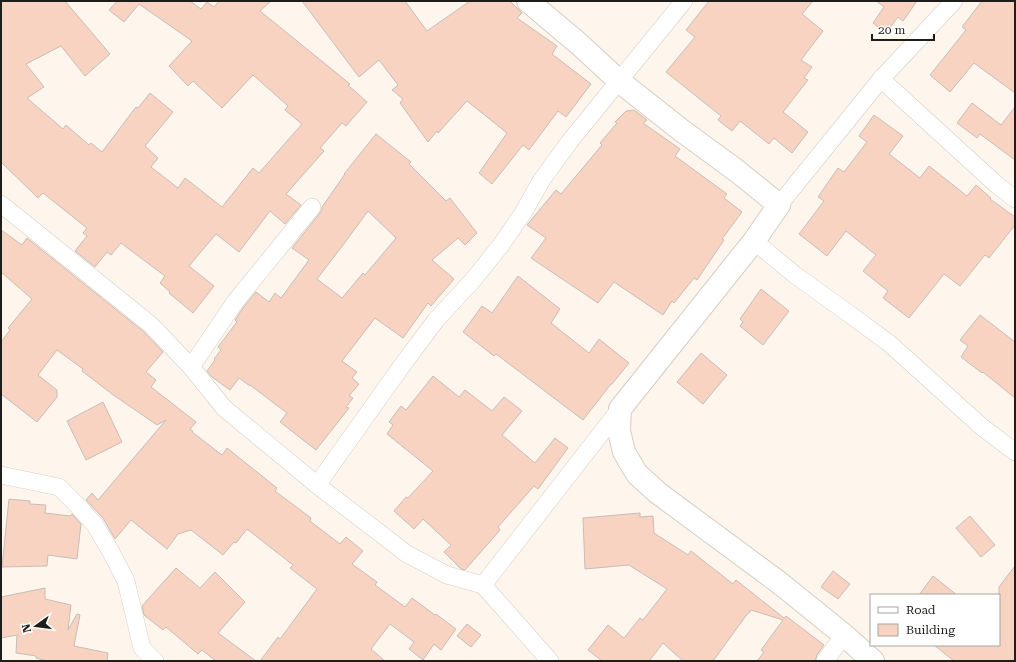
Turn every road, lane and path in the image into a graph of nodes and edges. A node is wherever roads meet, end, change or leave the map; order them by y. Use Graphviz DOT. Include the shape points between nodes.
graph roads {
  1 [pos="528,1"];
  2 [pos="684,1"];
  3 [pos="954,1"];
  4 [pos="881,79"];
  5 [pos="619,81"];
  6 [pos="1015,199"];
  7 [pos="1,204"];
  8 [pos="779,205"];
  9 [pos="312,206"];
  10 [pos="754,241"];
  11 [pos="191,367"];
  12 [pos="620,409"];
  13 [pos="1015,452"];
  14 [pos="1,475"];
  15 [pos="317,485"];
  16 [pos="483,585"];
  17 [pos="844,635"];
  18 [pos="138,654"];
  19 [pos="155,661"];
  20 [pos="550,661"];
  21 [pos="825,661"];
  22 [pos="873,661"];
  1 -- 5 [label="street"];
  2 -- 5 [label="street"];
  3 -- 4 [label="street"];
  4 -- 6 [label="street"];
  4 -- 8 [label="street"];
  5 -- 8 [label="street"];
  5 -- 15 [label="street" via="541,181 501,245 436,320"];
  7 -- 11 [label="street" via="151,325"];
  8 -- 10 [label="street"];
  9 -- 11 [label="street" via="235,302"];
  10 -- 12 [label="street"];
  10 -- 13 [label="street" via="795,276 890,344 982,427"];
  11 -- 15 [label="street" via="224,408"];
  12 -- 16 [label="street"];
  12 -- 17 [label="street" via="619,431 624,452 637,474 658,493 781,584"];
  14 -- 18 [label="street" via="59,487 95,525 126,581 136,623"];
  15 -- 16 [label="street" via="407,554 447,575"];
  16 -- 20 [label="street"];
  17 -- 21 [label="street"];
  17 -- 22 [label="street"];
  18 -- 19 [label="street"];
}
